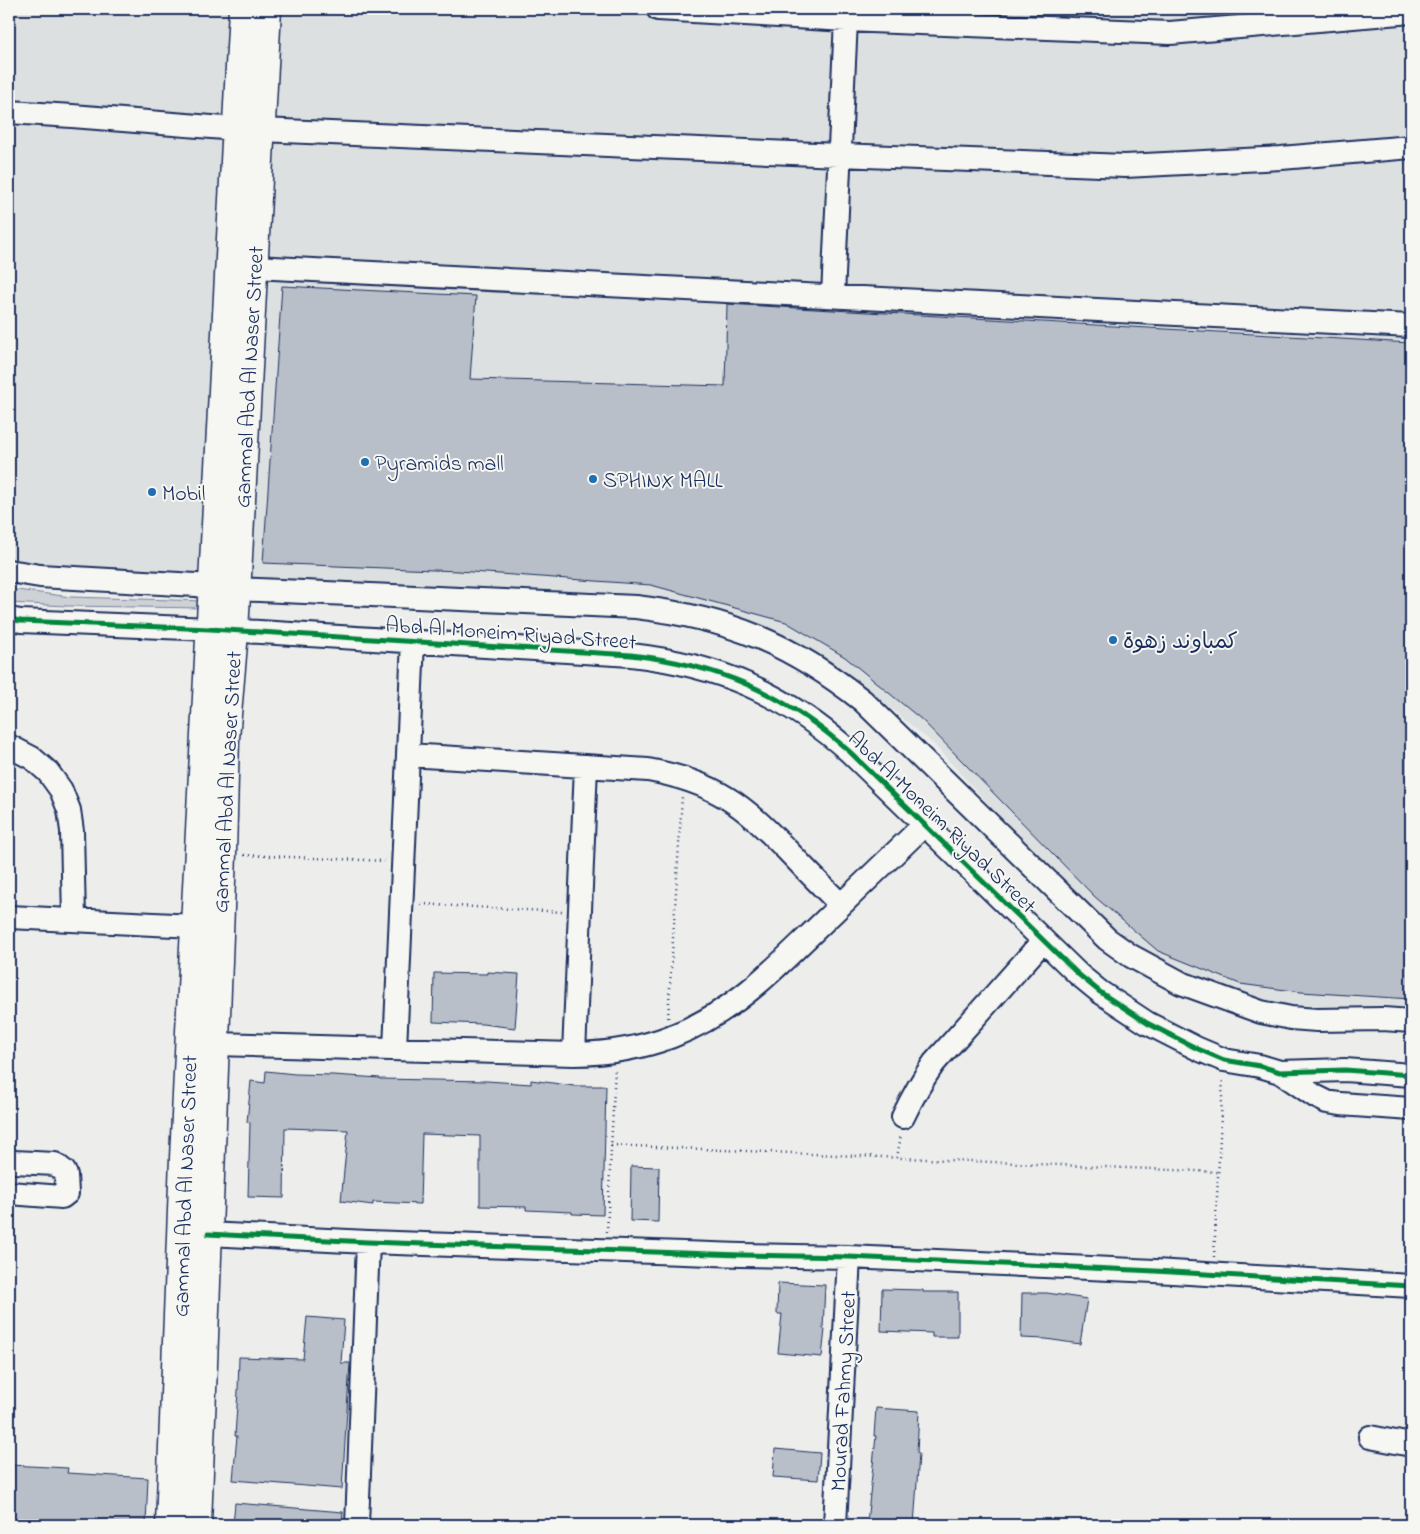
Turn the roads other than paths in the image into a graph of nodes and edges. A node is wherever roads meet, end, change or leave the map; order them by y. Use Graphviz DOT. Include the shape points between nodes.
graph roads {
  1 [pos="243,9"];
  2 [pos="267,9"];
  3 [pos="658,9"];
  4 [pos="1411,12"];
  5 [pos="846,20"];
  6 [pos="9,112"];
  7 [pos="249,130"];
  8 [pos="1411,147"];
  9 [pos="838,155"];
  10 [pos="254,267"];
  11 [pos="833,296"];
  12 [pos="1411,326"];
  13 [pos="9,571"];
  14 [pos="225,588"];
  15 [pos="9,619"];
  16 [pos="222,631"];
  17 [pos="413,641"];
  18 [pos="9,746"];
  19 [pos="408,754"];
  20 [pos="586,766"];
  21 [pos="924,825"];
  22 [pos="841,905"];
  23 [pos="9,917"];
  24 [pos="74,919"];
  25 [pos="195,926"];
  26 [pos="1043,941"];
  27 [pos="1411,1008"];
  28 [pos="1383,1019"];
  29 [pos="1411,1021"];
  30 [pos="215,1044"];
  31 [pos="396,1049"];
  32 [pos="574,1054"];
  33 [pos="1280,1072"];
  34 [pos="1411,1075"];
  35 [pos="1411,1109"];
  36 [pos="903,1117"];
  37 [pos="9,1160"];
  38 [pos="9,1193"];
  39 [pos="208,1234"];
  40 [pos="368,1242"];
  41 [pos="849,1258"];
  42 [pos="1411,1286"];
  43 [pos="1370,1437"];
  44 [pos="1411,1445"];
  45 [pos="170,1525"];
  46 [pos="197,1525"];
  47 [pos="356,1525"];
  48 [pos="835,1525"];
  1 -- 7 [label="main road, Gammal Abd Al Naser Street"];
  2 -- 7 [label="main road, Gammal Abd Al Naser Street"];
  3 -- 5 [label="street"];
  4 -- 5 [label="street" via="1170,33"];
  5 -- 9 [label="street"];
  6 -- 7 [label="street"];
  7 -- 9 [label="street"];
  7 -- 10 [label="main road, Gammal Abd Al Naser Street"];
  7 -- 14 [label="main road, Gammal Abd Al Naser Street"];
  8 -- 9 [label="street" via="1124,166"];
  9 -- 11 [label="street"];
  10 -- 11 [label="street"];
  10 -- 14 [label="main road, Gammal Abd Al Naser Street"];
  11 -- 12 [label="street"];
  13 -- 14 [label="street, Abd Al Moneim Riyad Street" via="40,576"];
  14 -- 16 [label="main road, Gammal Abd Al Naser Street"];
  14 -- 28 [label="street, Abd Al Moneim Riyad Street" via="636,607 697,616 757,636 812,664 863,701 1087,920 1131,956 1181,983 1261,1012 1316,1020"];
  15 -- 16 [label="street, Abd Al Moneim Riyad Street"];
  16 -- 17 [label="street, Abd Al Moneim Riyad Street"];
  16 -- 25 [label="main road, Gammal Abd Al Naser Street"];
  16 -- 30 [label="main road, Gammal Abd Al Naser Street" via="225,738"];
  17 -- 19 [label="street"];
  17 -- 21 [label="street, Abd Al Moneim Riyad Street" via="631,655 685,663 728,676 761,690 808,718 850,752"];
  18 -- 24 [label="street" via="32,758 48,772 61,790 69,810"];
  19 -- 20 [label="street"];
  19 -- 31 [label="street"];
  20 -- 22 [label="street" via="648,770 684,778 725,796 761,824"];
  20 -- 32 [label="street"];
  21 -- 22 [label="street"];
  21 -- 26 [label="street, Abd Al Moneim Riyad Street"];
  22 -- 32 [label="street" via="743,996 691,1029 642,1047"];
  23 -- 24 [label="street"];
  24 -- 25 [label="street"];
  25 -- 45 [label="main road, Gammal Abd Al Naser Street"];
  26 -- 33 [label="street, Abd Al Moneim Riyad Street" via="1085,980 1123,1008 1172,1037 1224,1060"];
  26 -- 36 [label="street" via="934,1063"];
  27 -- 28 [label="street"];
  28 -- 29 [label="street, Abd Al Moneim Riyad Street"];
  30 -- 31 [label="street"];
  30 -- 39 [label="main road, Gammal Abd Al Naser Street"];
  31 -- 32 [label="street"];
  33 -- 34 [label="street, Abd Al Moneim Riyad Street" via="1345,1070"];
  33 -- 35 [label="street" via="1327,1102"];
  37 -- 38 [label="street" via="55,1164 64,1171 68,1180 68,1192 62,1197"];
  39 -- 40 [label="street"];
  39 -- 46 [label="main road, Gammal Abd Al Naser Street"];
  40 -- 41 [label="street"];
  40 -- 47 [label="street"];
  41 -- 42 [label="street"];
  41 -- 48 [label="street, Mourad Fahmy Street"];
  43 -- 44 [label="street"];
}
